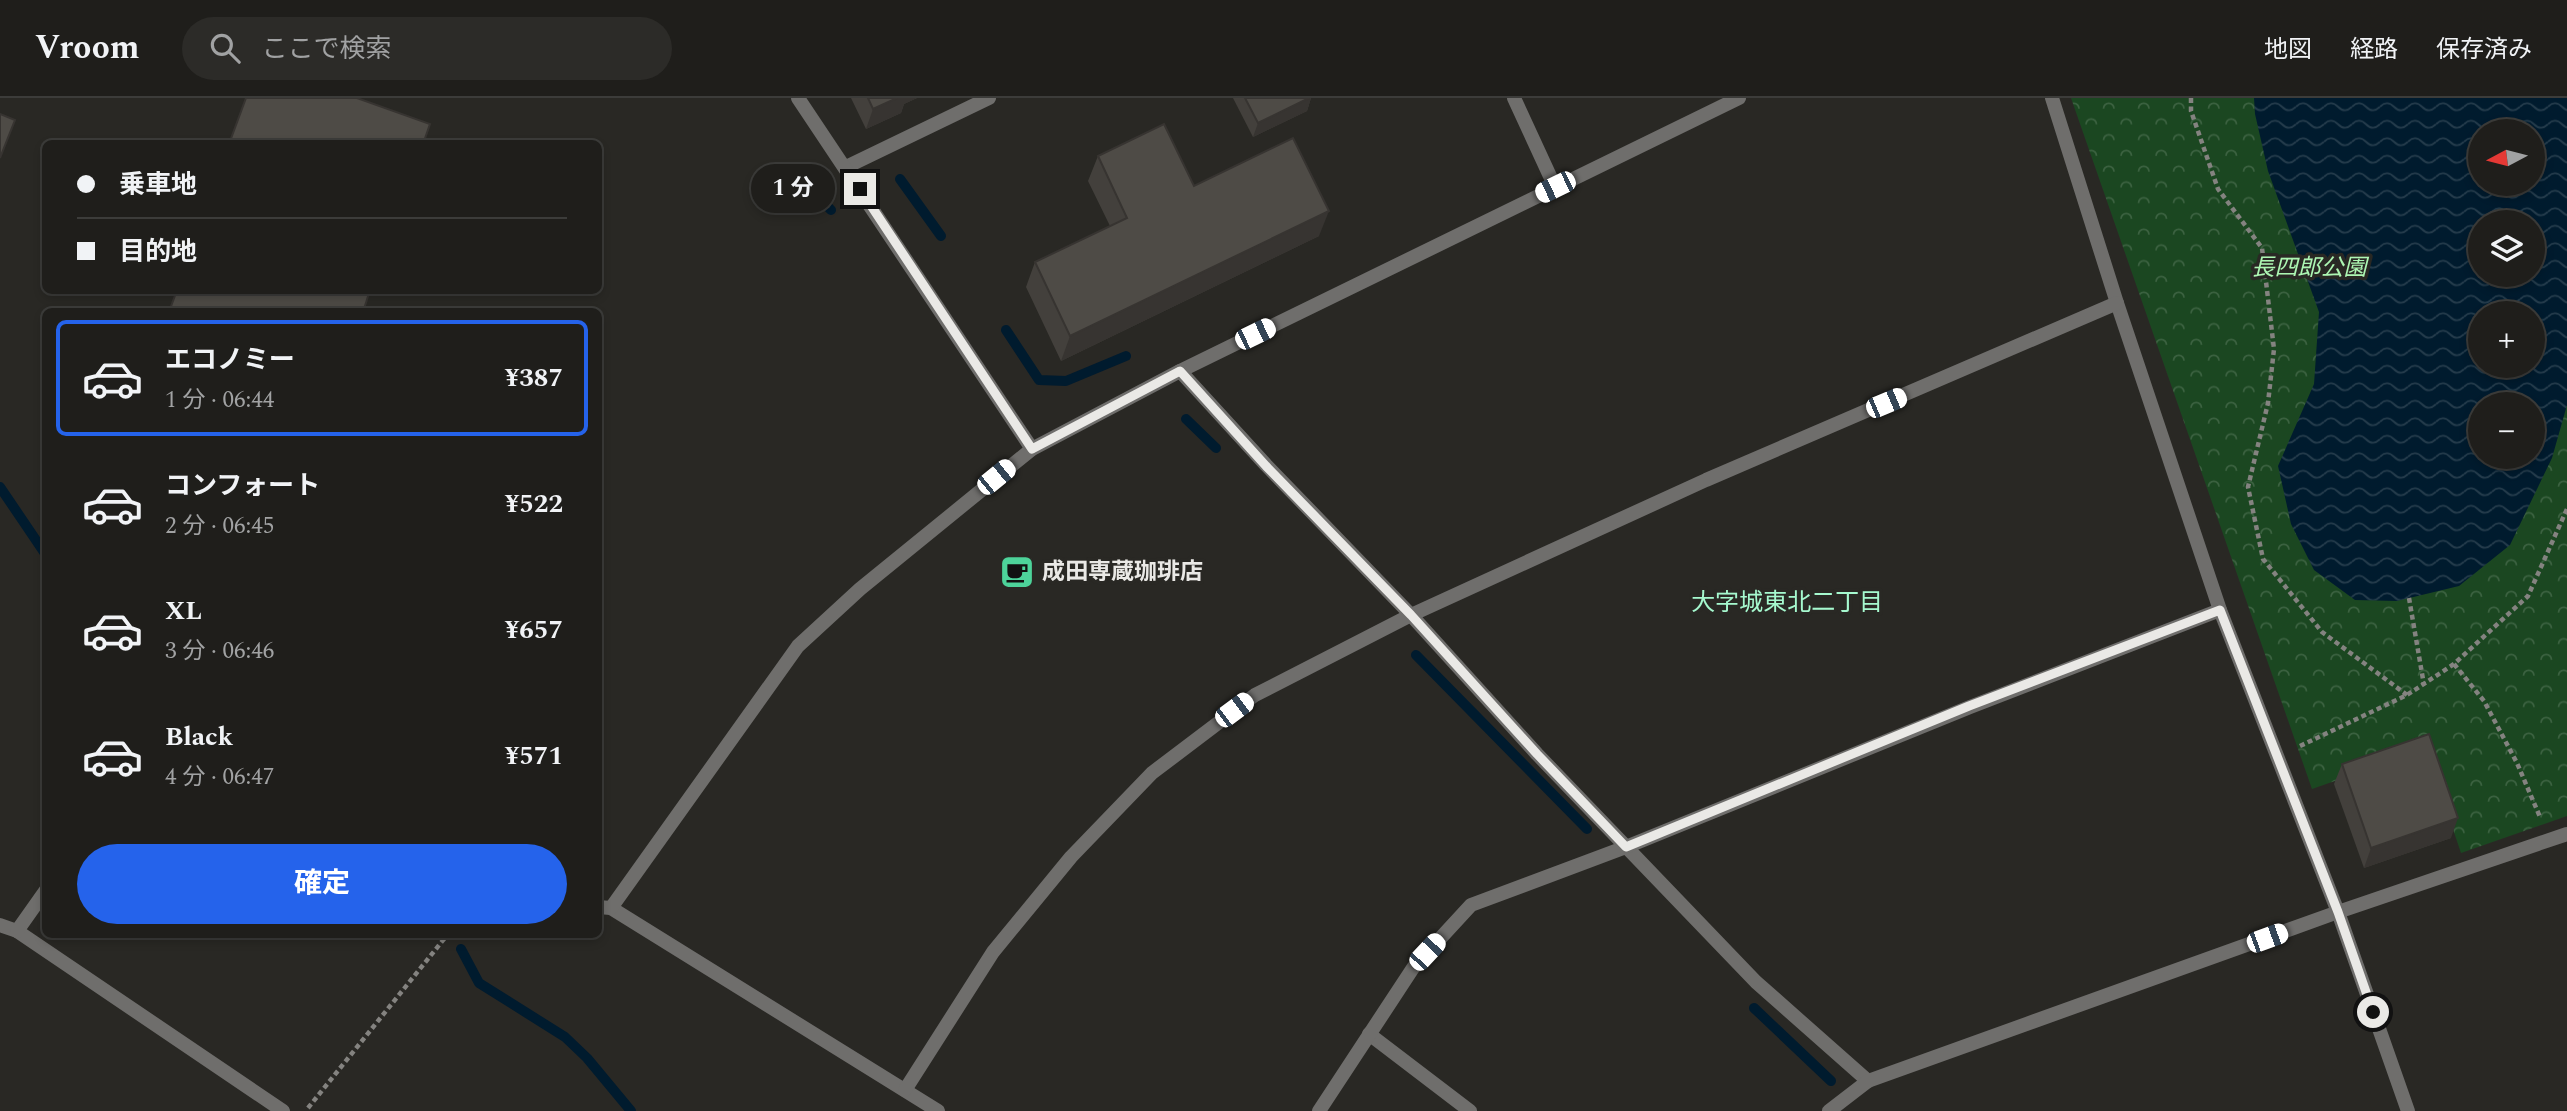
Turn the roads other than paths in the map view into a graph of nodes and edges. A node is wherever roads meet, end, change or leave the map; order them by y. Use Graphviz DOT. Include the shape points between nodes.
graph roads {
  1 [pos="798,98"];
  2 [pos="989,98"];
  3 [pos="1514,98"];
  4 [pos="1739,98"];
  5 [pos="2052,98"];
  6 [pos="846,167"];
  7 [pos="1555,187"];
  8 [pos="2117,303"];
  9 [pos="1180,371"];
  10 [pos="1032,449"];
  11 [pos="2220,610"];
  12 [pos="1411,615"];
  13 [pos="2566,838"];
  14 [pos="1626,847"];
  15 [pos="42,896"];
  16 [pos="605,908"];
  17 [pos="2338,912"];
  18 [pos="0,925"];
  19 [pos="17,931"];
  20 [pos="1369,1034"];
  21 [pos="1868,1081"];
  22 [pos="905,1090"];
  23 [pos="283,1111"];
  24 [pos="938,1111"];
  25 [pos="1318,1111"];
  26 [pos="1469,1111"];
  27 [pos="1829,1111"];
  28 [pos="2408,1111"];
  1 -- 6 [label="street"];
  2 -- 6 [label="street"];
  3 -- 7 [label="street"];
  4 -- 7 [label="street"];
  5 -- 8 [label="street"];
  6 -- 10 [label="street"];
  7 -- 9 [label="street"];
  8 -- 11 [label="street"];
  8 -- 12 [label="street" via="1706,480"];
  9 -- 10 [label="street"];
  9 -- 12 [label="street"];
  10 -- 16 [label="street" via="860,589 798,646"];
  11 -- 14 [label="street" via="1969,706"];
  11 -- 17 [label="street"];
  12 -- 14 [label="street"];
  12 -- 22 [label="street" via="1255,695 1152,773 1070,857 993,952"];
  13 -- 17 [label="street"];
  14 -- 20 [label="street" via="1471,905 1413,968"];
  14 -- 21 [label="street" via="1756,982"];
  15 -- 19 [label="street"];
  16 -- 22 [label="street"];
  17 -- 21 [label="street"];
  17 -- 28 [label="street"];
  18 -- 19 [label="street"];
  19 -- 23 [label="street"];
  20 -- 25 [label="street"];
  20 -- 26 [label="street"];
  21 -- 27 [label="street"];
  22 -- 24 [label="street"];
}
